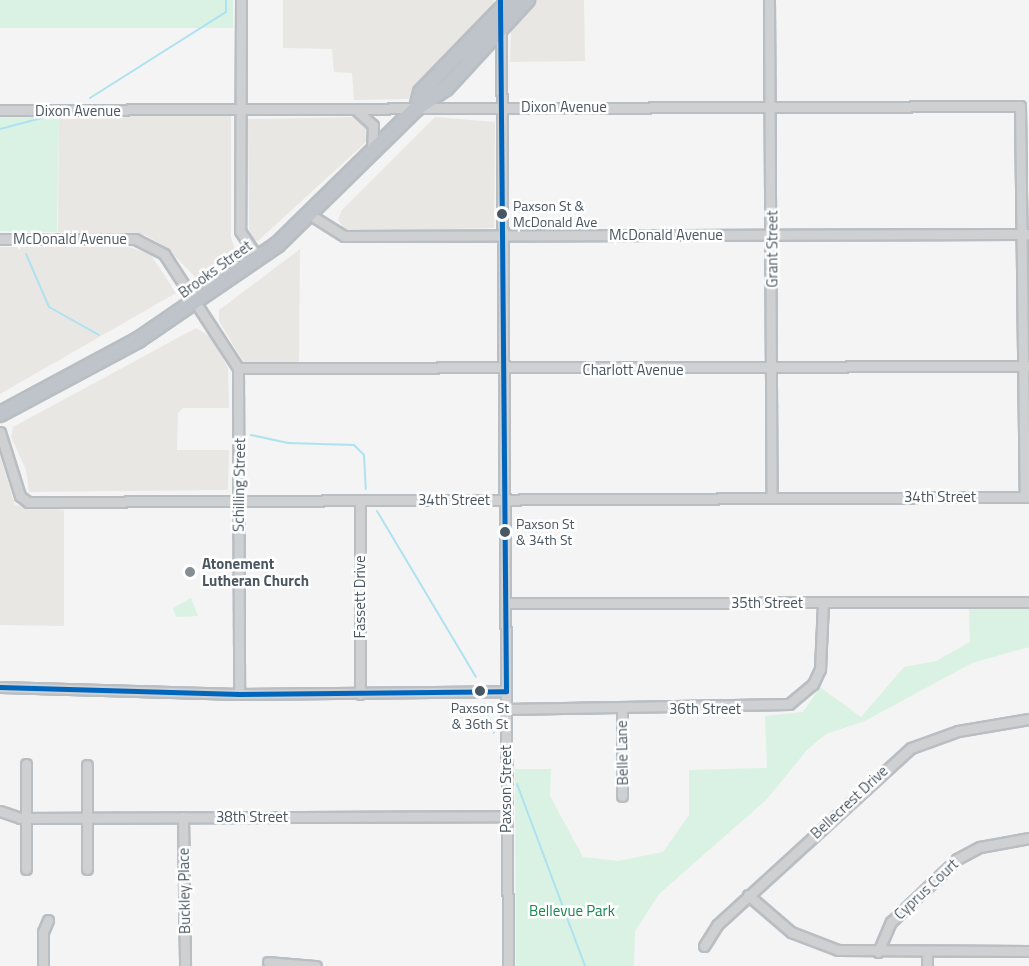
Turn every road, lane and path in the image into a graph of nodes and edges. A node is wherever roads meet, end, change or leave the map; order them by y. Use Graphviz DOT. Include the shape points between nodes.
graph roads {
  1 [pos="241,0"];
  2 [pos="510,0"];
  3 [pos="526,0"];
  4 [pos="770,0"];
  5 [pos="500,6"];
  6 [pos="501,27"];
  7 [pos="502,107"];
  8 [pos="771,107"];
  9 [pos="417,108"];
  10 [pos="356,109"];
  11 [pos="0,110"];
  12 [pos="239,111"];
  13 [pos="371,155"];
  14 [pos="309,214"];
  15 [pos="1026,234"];
  16 [pos="772,235"];
  17 [pos="504,236"];
  18 [pos="0,239"];
  19 [pos="258,258"];
  20 [pos="199,300"];
  21 [pos="1026,366"];
  22 [pos="238,368"];
  23 [pos="771,369"];
  24 [pos="504,370"];
  25 [pos="0,414"];
  26 [pos="0,432"];
  27 [pos="1027,497"];
  28 [pos="772,498"];
  29 [pos="505,500"];
  30 [pos="239,501"];
  31 [pos="360,501"];
  32 [pos="1029,602"];
  33 [pos="505,603"];
  34 [pos="822,604"];
  35 [pos="0,687"];
  36 [pos="506,692"];
  37 [pos="239,694"];
  38 [pos="360,694"];
  39 [pos="506,709"];
  40 [pos="622,709"];
  41 [pos="1029,719"];
  42 [pos="26,764"];
  43 [pos="87,765"];
  44 [pos="622,796"];
  45 [pos="0,811"];
  46 [pos="505,816"];
  47 [pos="87,817"];
  48 [pos="183,817"];
  49 [pos="26,818"];
  50 [pos="1029,838"];
  51 [pos="87,869"];
  52 [pos="26,870"];
  53 [pos="748,896"];
  54 [pos="48,920"];
  55 [pos="704,946"];
  56 [pos="1029,951"];
  57 [pos="878,952"];
  58 [pos="927,953"];
  59 [pos="268,962"];
  60 [pos="43,966"];
  61 [pos="185,966"];
  62 [pos="316,966"];
  63 [pos="508,966"];
  64 [pos="927,966"];
  1 -- 12 [label="street"];
  2 -- 5 [label="highway, Brooks Street"];
  3 -- 6 [label="highway, Brooks Street"];
  4 -- 8 [label="street, Grant Street"];
  5 -- 6 [label="street, Paxson Street"];
  5 -- 9 [label="highway, Brooks Street" via="422,92"];
  6 -- 7 [label="street, Paxson Street"];
  6 -- 9 [label="highway, Brooks Street" via="446,88"];
  7 -- 8 [label="street, Dixon Avenue"];
  7 -- 9 [label="street, Dixon Avenue"];
  7 -- 17 [label="street, Paxson Street"];
  8 -- 15 [label="street, Dixon Avenue" via="1020,106"];
  8 -- 16 [label="street, Grant Street"];
  9 -- 10 [label="street, Dixon Avenue"];
  9 -- 13 [label="highway, Brooks Street"];
  10 -- 12 [label="street, Dixon Avenue"];
  10 -- 13 [label="street" via="373,125"];
  11 -- 12 [label="street, Dixon Avenue"];
  12 -- 19 [label="street" via="240,231"];
  13 -- 14 [label="highway, Brooks Street"];
  14 -- 17 [label="street, McDonald Avenue" via="344,236"];
  14 -- 19 [label="highway, Brooks Street"];
  15 -- 16 [label="street, McDonald Avenue"];
  15 -- 21 [label="street"];
  16 -- 17 [label="street, McDonald Avenue"];
  16 -- 23 [label="street, Grant Street"];
  17 -- 24 [label="street, Paxson Street"];
  18 -- 20 [label="street, McDonald Avenue" via="135,239 164,254"];
  19 -- 20 [label="highway, Brooks Street"];
  20 -- 22 [label="street, McDonald Avenue"];
  20 -- 25 [label="highway, Brooks Street" via="121,351"];
  21 -- 23 [label="street, Charlott Avenue"];
  21 -- 27 [label="street"];
  22 -- 24 [label="street, Charlott Avenue"];
  22 -- 30 [label="street, Schilling Street"];
  23 -- 24 [label="street, Charlott Avenue"];
  23 -- 28 [label="street, Grant Street"];
  24 -- 29 [label="street, Paxson Street"];
  26 -- 30 [label="street, 34th Street" via="20,496 28,502"];
  27 -- 28 [label="street, 34th Street"];
  28 -- 29 [label="street, 34th Street"];
  29 -- 31 [label="street, 34th Street"];
  29 -- 33 [label="street, Paxson Street"];
  30 -- 31 [label="street, 34th Street"];
  30 -- 37 [label="street, Schilling Street"];
  31 -- 38 [label="street, Fassett Drive"];
  32 -- 34 [label="street, 35th Street"];
  33 -- 34 [label="street, 35th Street"];
  33 -- 36 [label="street, Paxson Street"];
  34 -- 40 [label="street, 36th Street" via="820,669 813,684 789,704"];
  35 -- 37 [label="street"];
  36 -- 38 [label="street"];
  36 -- 39 [label="street, Paxson Street"];
  37 -- 38 [label="street"];
  39 -- 40 [label="street, 36th Street"];
  39 -- 46 [label="street, Paxson Street"];
  40 -- 44 [label="street, Belle Lane"];
  41 -- 53 [label="street, Bellecrest Drive" via="958,731 911,748"];
  42 -- 49 [label="street"];
  43 -- 47 [label="street"];
  45 -- 49 [label="street, 38th Street"];
  46 -- 48 [label="street, 38th Street"];
  46 -- 63 [label="street, Paxson Street"];
  47 -- 48 [label="street, 38th Street"];
  47 -- 49 [label="street, 38th Street"];
  47 -- 51 [label="street"];
  48 -- 61 [label="street, Buckley Place"];
  49 -- 52 [label="street"];
  50 -- 57 [label="street, Cyprus Court" via="980,846 957,859 891,922"];
  53 -- 55 [label="street, Bellecrest Drive"];
  53 -- 57 [label="street" via="804,938 838,950"];
  54 -- 60 [label="street" via="42,932"];
  56 -- 58 [label="street"];
  57 -- 58 [label="street"];
  58 -- 64 [label="street"];
  59 -- 62 [label="street"];
}
